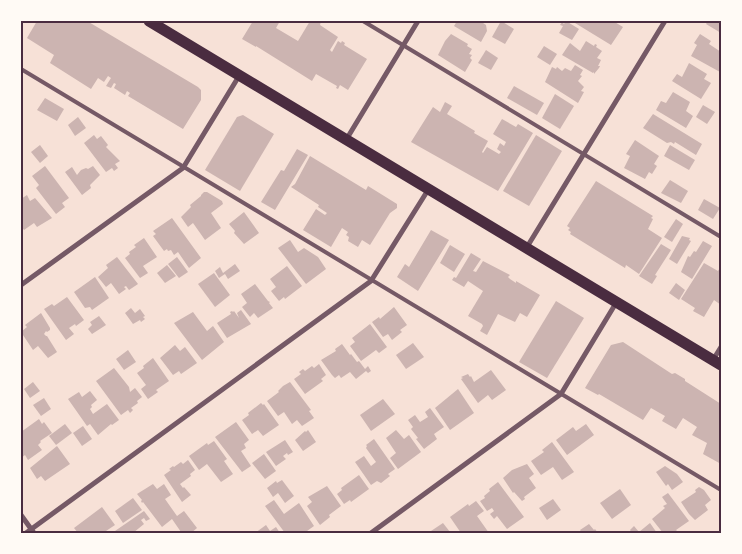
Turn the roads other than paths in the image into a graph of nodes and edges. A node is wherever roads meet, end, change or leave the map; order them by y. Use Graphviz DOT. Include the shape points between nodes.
graph roads {
  1 [pos="149,21"];
  2 [pos="363,21"];
  3 [pos="418,21"];
  4 [pos="665,21"];
  5 [pos="164,25"];
  6 [pos="403,46"];
  7 [pos="21,70"];
  8 [pos="239,76"];
  9 [pos="346,140"];
  10 [pos="584,155"];
  11 [pos="183,168"];
  12 [pos="428,190"];
  13 [pos="721,237"];
  14 [pos="526,249"];
  15 [pos="371,281"];
  16 [pos="21,285"];
  17 [pos="616,303"];
  18 [pos="721,347"];
  19 [pos="717,363"];
  20 [pos="562,394"];
  21 [pos="721,490"];
  22 [pos="21,515"];
  23 [pos="33,531"];
  24 [pos="26,533"];
  25 [pos="371,533"];
  1 -- 5 [label="main road"];
  2 -- 6 [label="lane"];
  3 -- 6 [label="street"];
  4 -- 10 [label="street"];
  5 -- 8 [label="main road"];
  6 -- 9 [label="street"];
  6 -- 10 [label="lane"];
  7 -- 11 [label="lane"];
  8 -- 9 [label="main road"];
  8 -- 11 [label="street"];
  9 -- 12 [label="main road"];
  10 -- 13 [label="lane"];
  10 -- 14 [label="street"];
  11 -- 15 [label="lane"];
  11 -- 16 [label="street"];
  12 -- 14 [label="main road"];
  12 -- 15 [label="street"];
  14 -- 17 [label="main road"];
  15 -- 20 [label="lane"];
  15 -- 23 [label="street"];
  17 -- 19 [label="main road"];
  17 -- 20 [label="street"];
  18 -- 19 [label="street"];
  20 -- 21 [label="lane"];
  20 -- 25 [label="street"];
  22 -- 23 [label="street"];
  23 -- 24 [label="street"];
}
